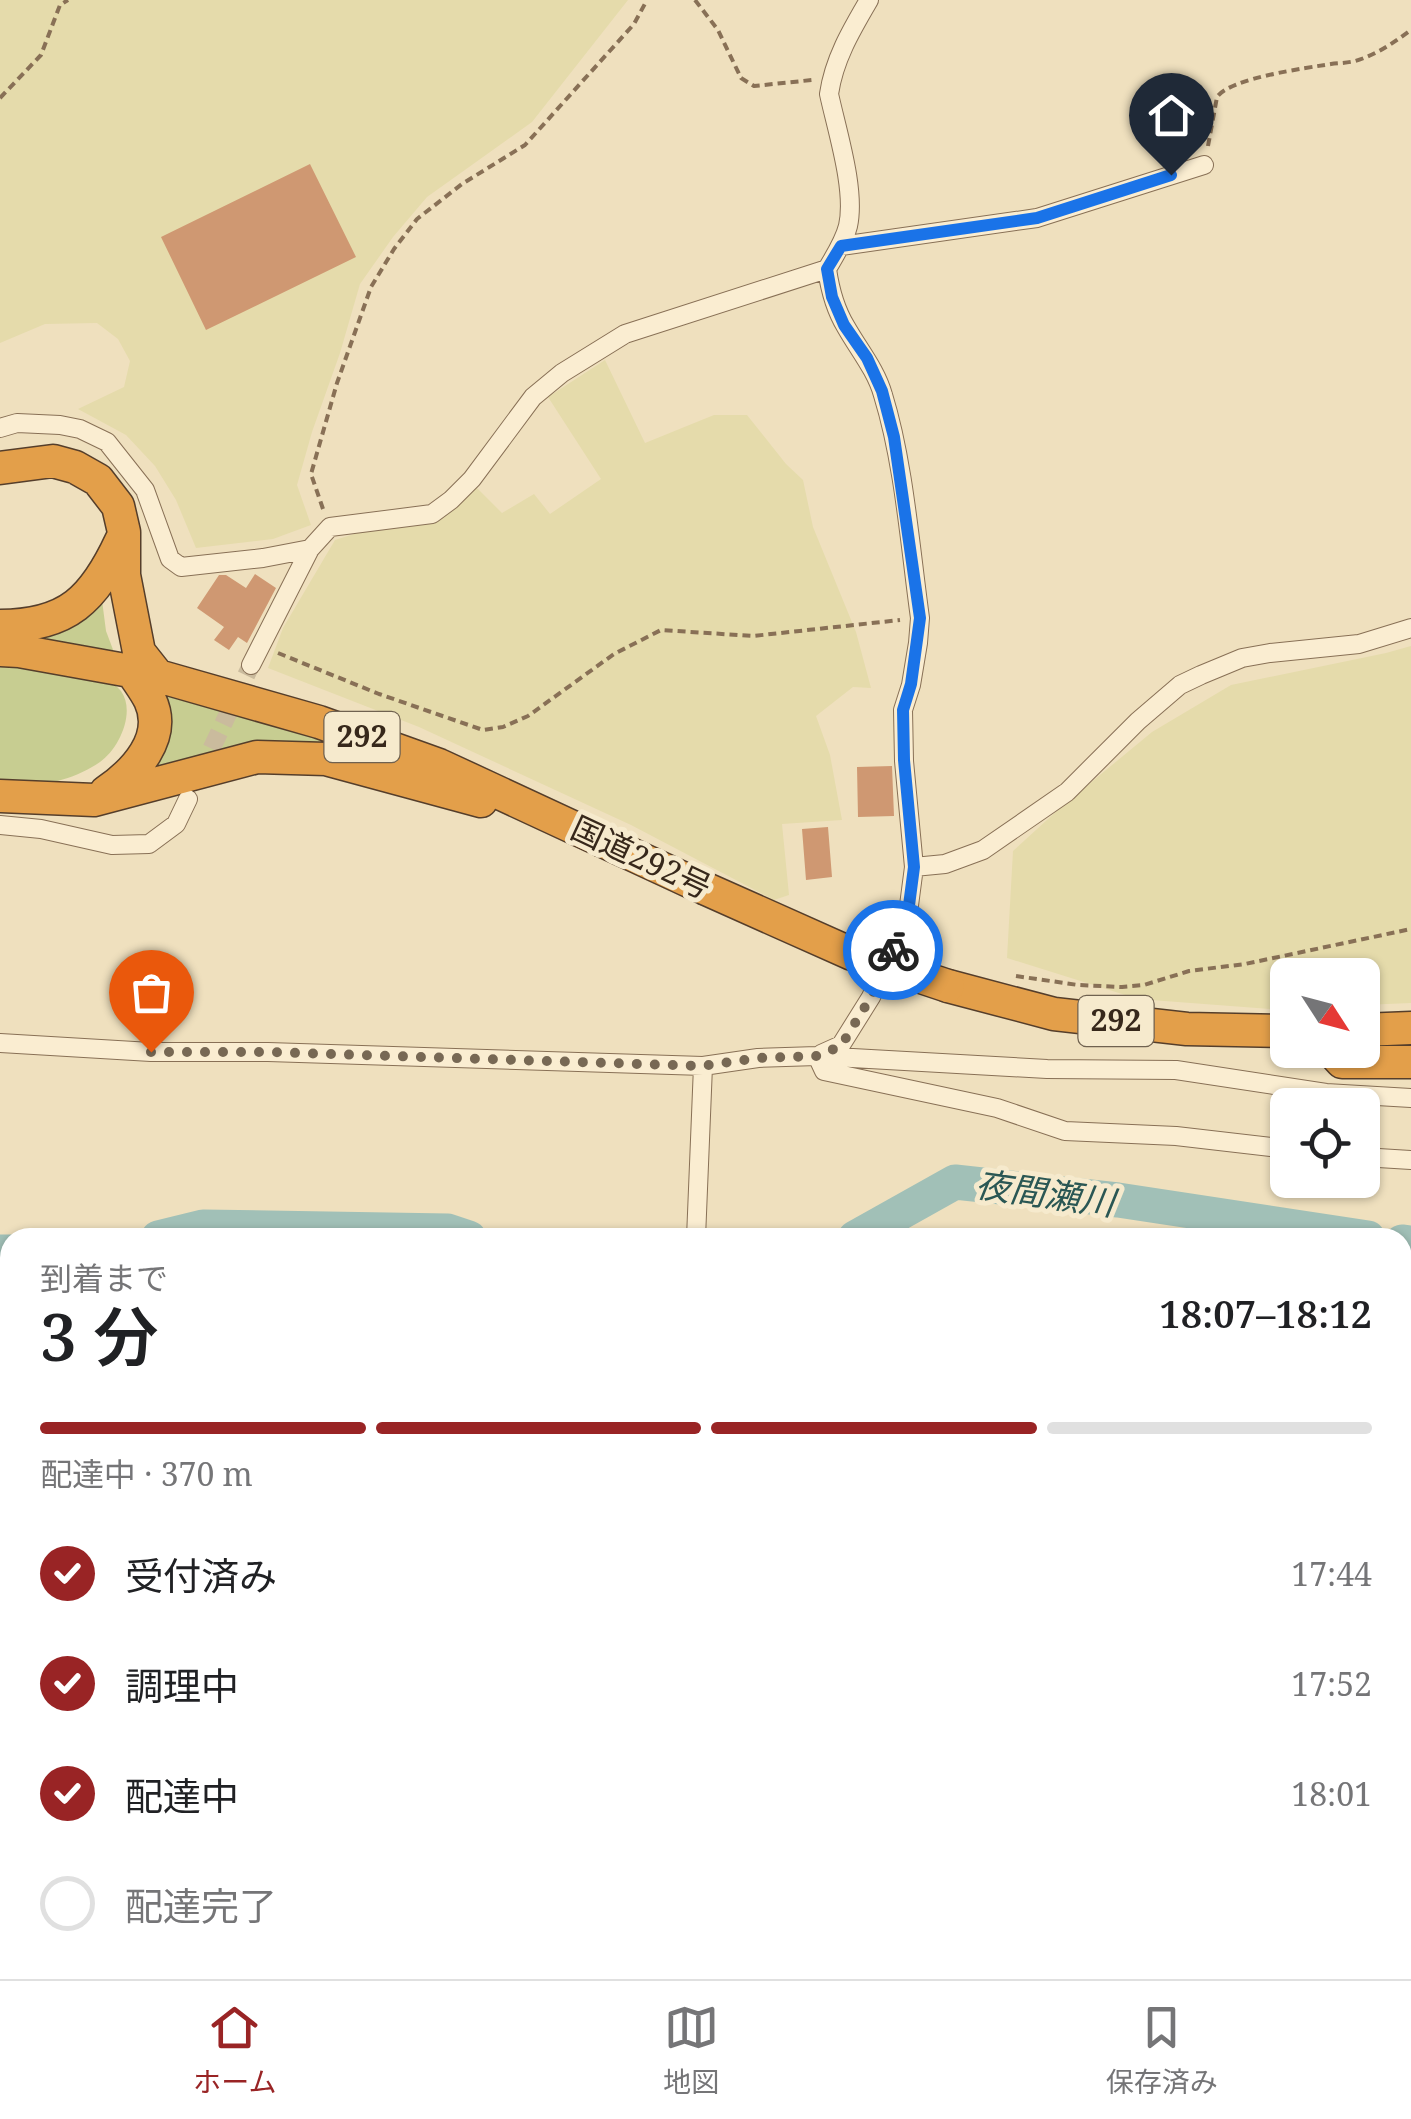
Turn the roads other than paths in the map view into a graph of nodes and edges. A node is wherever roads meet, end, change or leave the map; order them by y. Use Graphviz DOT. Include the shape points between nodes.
graph roads {
  1 [pos="870,0"];
  2 [pos="1204,164"];
  3 [pos="841,246"];
  4 [pos="827,269"];
  5 [pos="0,428"];
  6 [pos="0,468"];
  7 [pos="124,532"];
  8 [pos="310,549"];
  9 [pos="0,626"];
  10 [pos="1411,628"];
  11 [pos="0,650"];
  12 [pos="251,665"];
  13 [pos="145,674"];
  14 [pos="0,796"];
  15 [pos="188,799"];
  16 [pos="94,800"];
  17 [pos="0,825"];
  18 [pos="572,826"];
  19 [pos="914,867"];
  20 [pos="1411,1028"];
  21 [pos="1380,1029"];
  22 [pos="1270,1031"];
  23 [pos="0,1043"];
  24 [pos="817,1056"];
  25 [pos="1380,1062"];
  26 [pos="1411,1062"];
  27 [pos="702,1074"];
  28 [pos="1411,1098"];
  29 [pos="1270,1147"];
  30 [pos="1380,1159"];
  31 [pos="1411,1160"];
  32 [pos="696,1228"];
  1 -- 3 [label="street" via="849,34 829,94 851,204"];
  2 -- 3 [label="street" via="1037,218"];
  3 -- 4 [label="street"];
  4 -- 8 [label="street" via="625,334 533,396 472,478 432,514 330,528"];
  4 -- 19 [label="street" via="844,325 882,391 894,437 920,618 903,710"];
  5 -- 8 [label="street" via="60,424 107,442 145,490 170,560 182,567"];
  6 -- 7 [label="highway" via="53,462 75,467 98,480 118,506"];
  7 -- 9 [label="highway" via="106,574 86,598 58,616"];
  7 -- 13 [label="highway" via="124,576"];
  8 -- 12 [label="street"];
  10 -- 19 [label="street" via="1359,644 1242,658 1201,675 1138,721 1067,792 983,850"];
  11 -- 13 [label="highway, 国道292号 / 292"];
  13 -- 16 [label="highway" via="154,729 145,756"];
  13 -- 18 [label="highway, 国道292号 / 292" via="422,758"];
  14 -- 16 [label="highway"];
  15 -- 17 [label="street" via="176,824 149,844 112,845"];
  16 -- 18 [label="highway" via="257,757 326,759"];
  18 -- 22 [label="highway, 国道292号 / 292, bridge" via="852,954 948,986 1054,1014"];
  19 -- 24 [label="street" via="908,913 871,997 841,1046"];
  20 -- 21 [label="highway"];
  23 -- 27 [label="street"];
  24 -- 27 [label="street" via="758,1058"];
  24 -- 28 [label="street" via="1176,1070 1326,1094"];
  24 -- 29 [label="street" via="824,1071 998,1108 1064,1131"];
  25 -- 26 [label="highway"];
  27 -- 32 [label="street"];
  30 -- 31 [label="street"];
}
